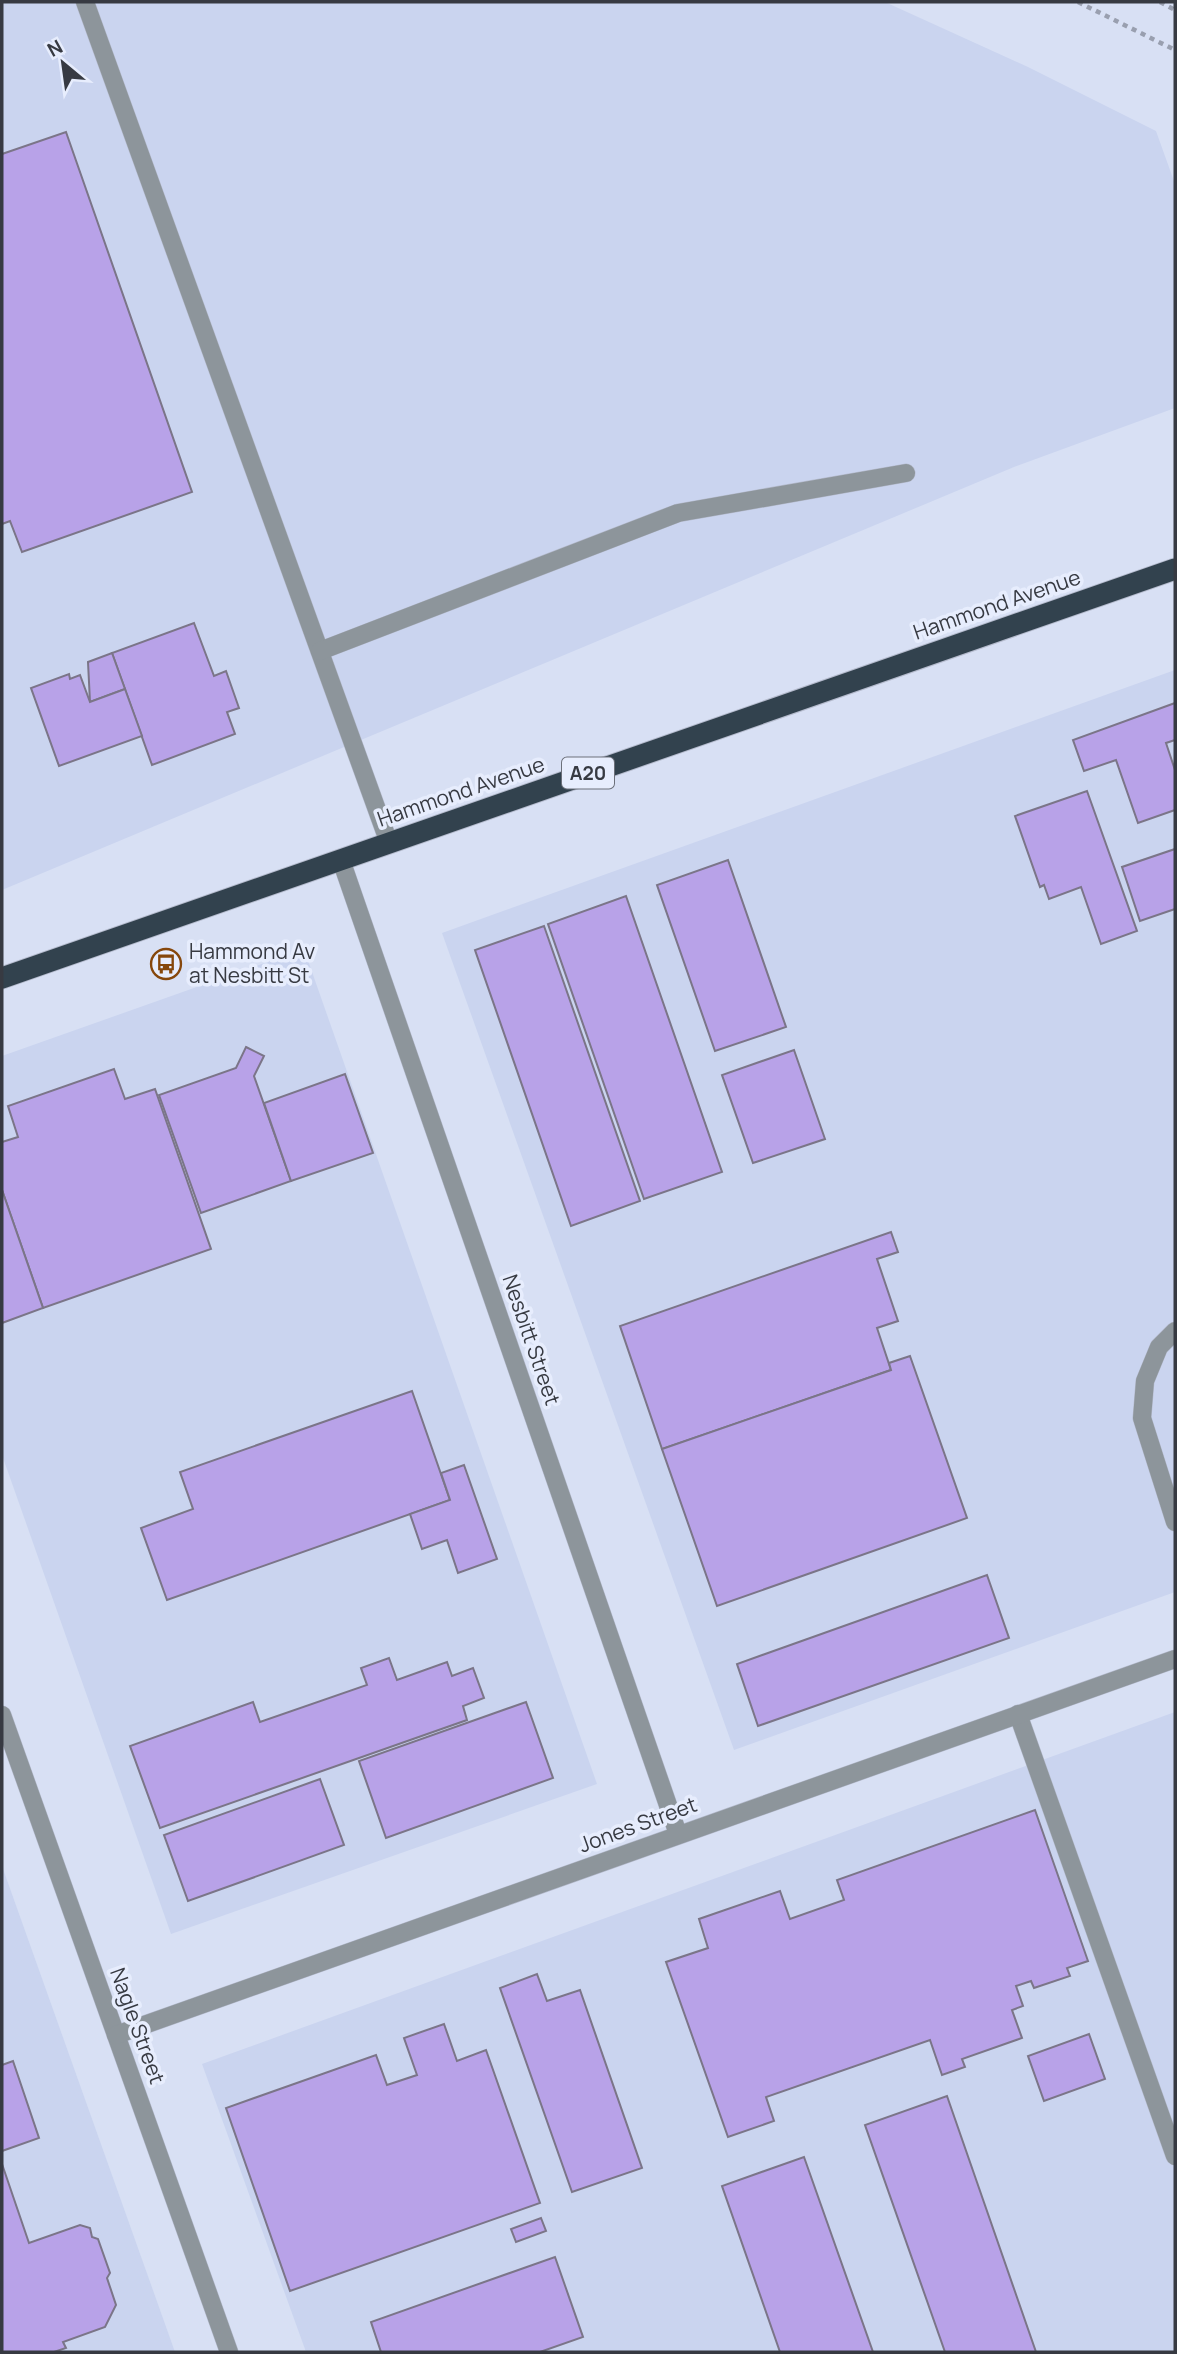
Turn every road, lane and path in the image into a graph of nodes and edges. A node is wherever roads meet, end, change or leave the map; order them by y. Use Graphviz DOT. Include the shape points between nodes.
graph roads {
  1 [pos="85,2"];
  2 [pos="1078,2"];
  3 [pos="1160,2"];
  4 [pos="1175,10"];
  5 [pos="1175,50"];
  6 [pos="906,473"];
  7 [pos="1175,569"];
  8 [pos="320,651"];
  9 [pos="389,843"];
  10 [pos="341,860"];
  11 [pos="2,978"];
  12 [pos="1175,1331"];
  13 [pos="1175,1522"];
  14 [pos="1175,1658"];
  15 [pos="1018,1714"];
  16 [pos="2,1715"];
  17 [pos="678,1834"];
  18 [pos="117,2035"];
  19 [pos="1175,2156"];
  20 [pos="229,2352"];
  1 -- 8 [label="street"];
  2 -- 5 [label="path"];
  3 -- 4 [label="path"];
  6 -- 8 [label="street" via="678,513"];
  7 -- 9 [label="highway, Hammond Avenue / A20"];
  8 -- 9 [label="street"];
  9 -- 10 [label="highway, Hammond Avenue / A20"];
  10 -- 11 [label="highway, Hammond Avenue / A20"];
  10 -- 17 [label="street, Nesbitt Street"];
  12 -- 13 [label="street" via="1160,1347 1145,1381 1142,1419"];
  14 -- 15 [label="street, Jones Street"];
  15 -- 17 [label="street, Jones Street"];
  15 -- 19 [label="street"];
  16 -- 18 [label="street, Nagle Street"];
  17 -- 18 [label="street, Jones Street"];
  18 -- 20 [label="street, Nagle Street"];
}
